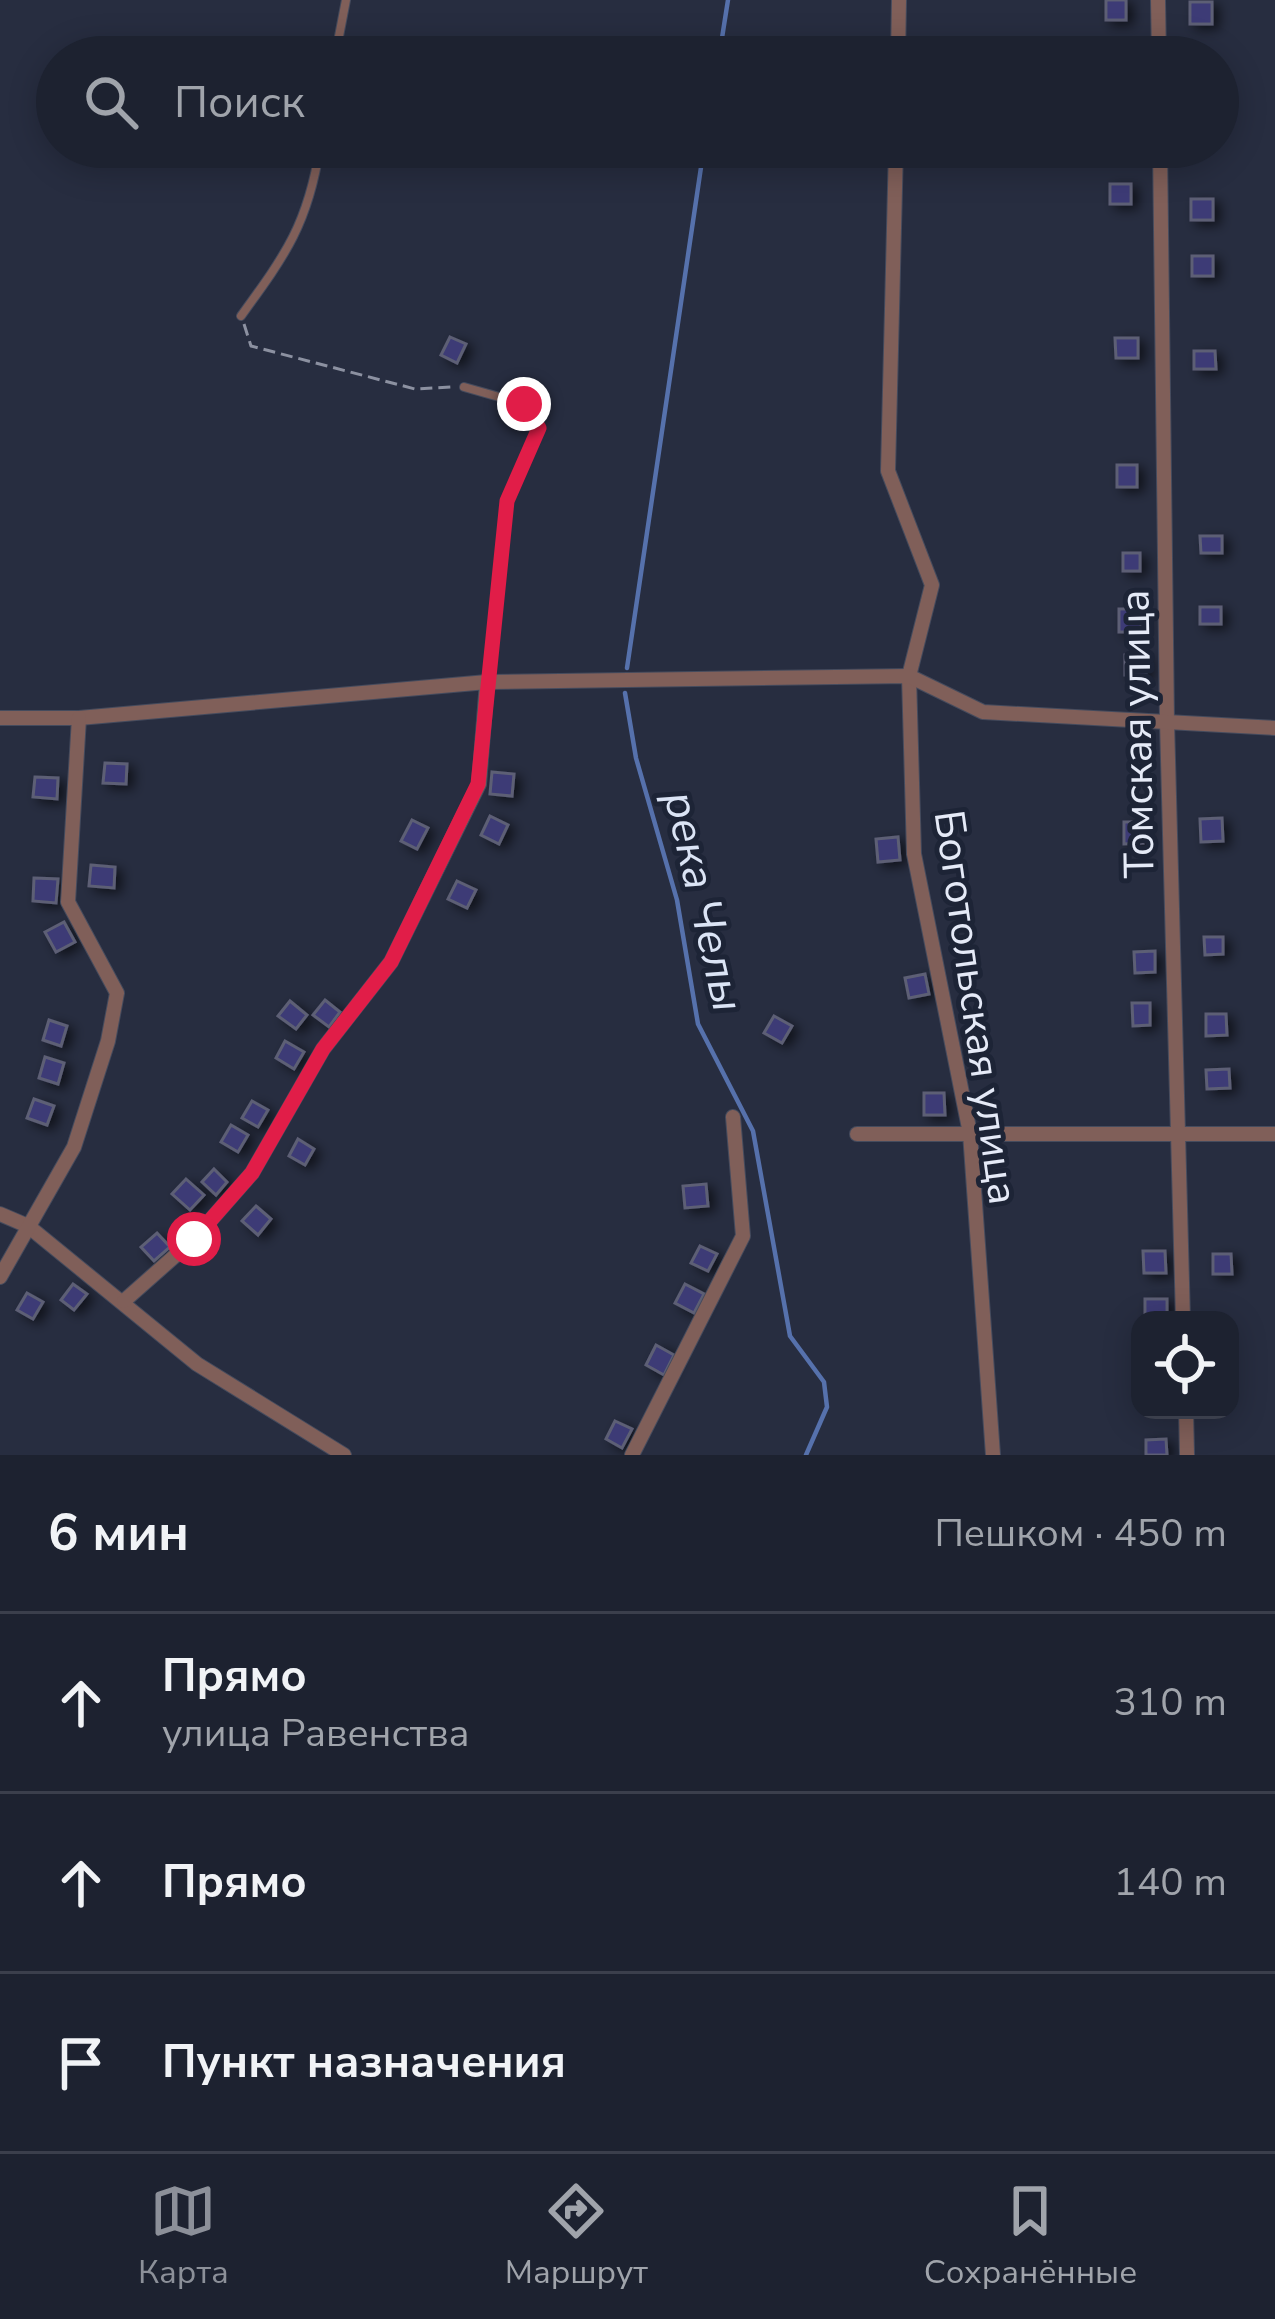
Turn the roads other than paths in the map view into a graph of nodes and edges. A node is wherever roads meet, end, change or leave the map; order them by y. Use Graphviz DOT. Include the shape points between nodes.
graph roads {
  1 [pos="346,0"];
  2 [pos="899,0"];
  3 [pos="1158,0"];
  4 [pos="339,36"];
  5 [pos="898,36"];
  6 [pos="1159,36"];
  7 [pos="317,168"];
  8 [pos="895,168"];
  9 [pos="1160,168"];
  10 [pos="241,316"];
  11 [pos="464,387"];
  12 [pos="909,676"];
  13 [pos="487,682"];
  14 [pos="0,718"];
  15 [pos="79,718"];
  16 [pos="1167,722"];
  17 [pos="1275,728"];
  18 [pos="734,1117"];
  19 [pos="1178,1131"];
  20 [pos="970,1133"];
  21 [pos="857,1134"];
  22 [pos="1275,1134"];
  23 [pos="0,1214"];
  24 [pos="28,1226"];
  25 [pos="0,1277"];
  26 [pos="124,1300"];
  27 [pos="1184,1311"];
  28 [pos="1186,1419"];
  29 [pos="344,1455"];
  30 [pos="632,1455"];
  31 [pos="993,1455"];
  32 [pos="1187,1455"];
  1 -- 4 [label="lane"];
  2 -- 5 [label="street"];
  3 -- 6 [label="street"];
  7 -- 10 [label="lane" via="311,203"];
  8 -- 12 [label="street, Боготольская улица" via="888,471 932,585"];
  9 -- 16 [label="street, Томская улица"];
  11 -- 13 [label="lane" via="524,404 539,428 507,501"];
  12 -- 13 [label="street"];
  12 -- 16 [label="street" via="983,712"];
  12 -- 20 [label="street, Боготольская улица" via="914,854"];
  13 -- 15 [label="street"];
  13 -- 26 [label="street" via="478,784 391,962 323,1049 252,1173 194,1239"];
  14 -- 15 [label="street"];
  15 -- 24 [label="street" via="68,902 117,993 74,1147"];
  16 -- 17 [label="street"];
  16 -- 19 [label="street, Томская улица"];
  18 -- 30 [label="street" via="743,1236"];
  19 -- 20 [label="street"];
  19 -- 22 [label="street"];
  19 -- 27 [label="street, Томская улица"];
  20 -- 21 [label="street"];
  20 -- 31 [label="street, Боготольская улица"];
  23 -- 24 [label="street"];
  24 -- 25 [label="street"];
  24 -- 26 [label="street"];
  26 -- 29 [label="street" via="197,1364"];
  28 -- 32 [label="street"];
}
